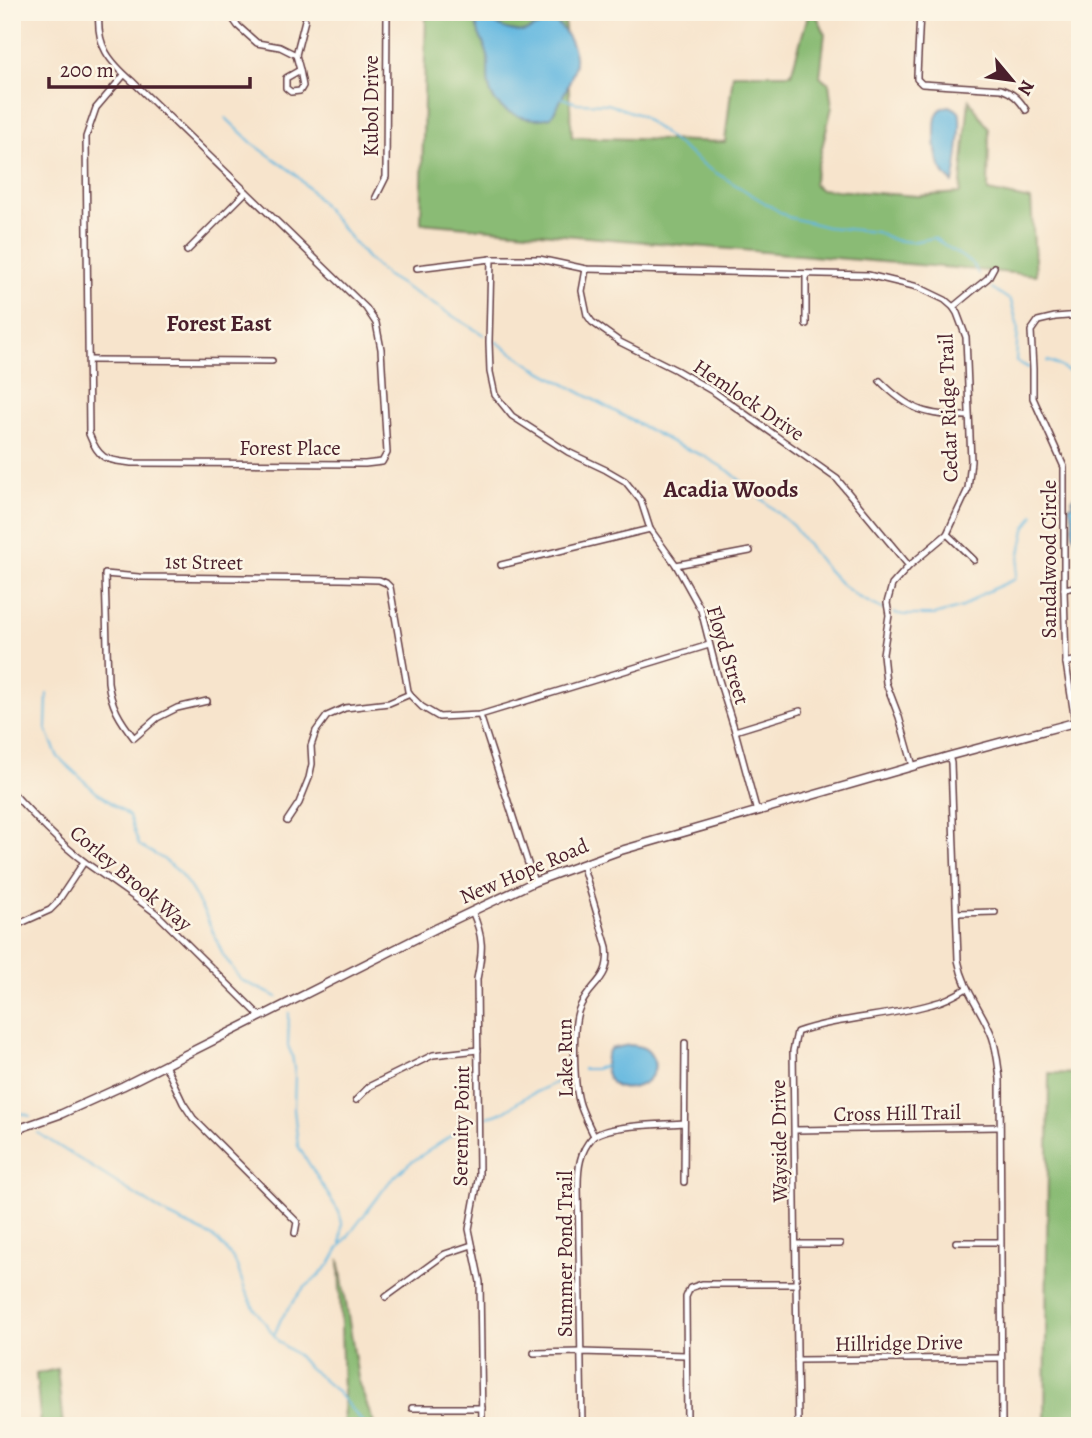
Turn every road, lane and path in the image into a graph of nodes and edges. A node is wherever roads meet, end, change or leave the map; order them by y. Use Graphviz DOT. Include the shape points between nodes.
graph roads {
  1 [pos="99,12"];
  2 [pos="228,12"];
  3 [pos="387,12"];
  4 [pos="920,12"];
  5 [pos="305,20"];
  6 [pos="296,55"];
  7 [pos="300,69"];
  8 [pos="124,75"];
  9 [pos="1026,110"];
  10 [pos="246,191"];
  11 [pos="376,197"];
  12 [pos="187,251"];
  13 [pos="491,259"];
  14 [pos="994,267"];
  15 [pos="417,268"];
  16 [pos="586,269"];
  17 [pos="806,274"];
  18 [pos="953,307"];
  19 [pos="1080,315"];
  20 [pos="806,324"];
  21 [pos="89,360"];
  22 [pos="272,361"];
  23 [pos="880,381"];
  24 [pos="968,416"];
  25 [pos="650,529"];
  26 [pos="947,534"];
  27 [pos="750,551"];
  28 [pos="974,560"];
  29 [pos="501,565"];
  30 [pos="676,565"];
  31 [pos="909,566"];
  32 [pos="1080,586"];
  33 [pos="1064,589"];
  34 [pos="709,645"];
  35 [pos="1080,659"];
  36 [pos="1066,663"];
  37 [pos="410,694"];
  38 [pos="207,701"];
  39 [pos="800,711"];
  40 [pos="480,715"];
  41 [pos="1078,721"];
  42 [pos="735,731"];
  43 [pos="949,756"];
  44 [pos="913,766"];
  45 [pos="12,792"];
  46 [pos="757,811"];
  47 [pos="287,821"];
  48 [pos="84,862"];
  49 [pos="582,864"];
  50 [pos="534,882"];
  51 [pos="472,911"];
  52 [pos="995,912"];
  53 [pos="958,913"];
  54 [pos="12,927"];
  55 [pos="967,988"];
  56 [pos="261,1017"];
  57 [pos="685,1043"];
  58 [pos="478,1049"];
  59 [pos="165,1065"];
  60 [pos="356,1100"];
  61 [pos="684,1123"];
  62 [pos="999,1127"];
  63 [pos="12,1130"];
  64 [pos="795,1130"];
  65 [pos="594,1136"];
  66 [pos="684,1182"];
  67 [pos="295,1233"];
  68 [pos="956,1242"];
  69 [pos="1000,1242"];
  70 [pos="797,1244"];
  71 [pos="840,1244"];
  72 [pos="472,1245"];
  73 [pos="797,1284"];
  74 [pos="386,1297"];
  75 [pos="581,1352"];
  76 [pos="534,1353"];
  77 [pos="686,1355"];
  78 [pos="1001,1357"];
  79 [pos="797,1360"];
  80 [pos="412,1408"];
  81 [pos="482,1408"];
  82 [pos="482,1426"];
  83 [pos="582,1426"];
  84 [pos="687,1426"];
  85 [pos="799,1426"];
  86 [pos="1002,1426"];
  1 -- 8 [label="street, Forest Place" via="98,29 106,53"];
  2 -- 6 [label="street" via="257,43"];
  3 -- 11 [label="street, Kubol Drive" via="386,177"];
  4 -- 9 [label="street" via="917,79 922,84 1010,91"];
  5 -- 6 [label="street"];
  6 -- 7 [label="street"];
  8 -- 10 [label="street, Forest Place"];
  8 -- 21 [label="street, Forest Place" via="96,108 86,136"];
  10 -- 12 [label="street"];
  10 -- 21 [label="street, Forest Place" via="376,323 382,349 387,453 382,462 109,460 95,450 89,434"];
  13 -- 15 [label="street, Cedar Ridge Trail"];
  13 -- 16 [label="street, Cedar Ridge Trail" via="539,259"];
  13 -- 25 [label="street, Floyd Street" via="489,342 495,395 512,416 625,481 641,501"];
  14 -- 18 [label="street" via="988,278"];
  16 -- 17 [label="street, Cedar Ridge Trail"];
  16 -- 31 [label="street, Hemlock Drive" via="582,291 592,322 714,392 837,479"];
  17 -- 18 [label="street, Cedar Ridge Trail" via="868,275 918,287"];
  17 -- 20 [label="street"];
  18 -- 24 [label="street, Cedar Ridge Trail" via="965,337"];
  19 -- 33 [label="street, Sandalwood Circle" via="1038,321 1031,331 1033,398 1064,467"];
  21 -- 22 [label="street"];
  23 -- 24 [label="street" via="903,402 923,412"];
  24 -- 26 [label="street, Cedar Ridge Trail" via="968,489"];
  25 -- 29 [label="street"];
  25 -- 30 [label="street, Floyd Street"];
  26 -- 28 [label="street"];
  26 -- 31 [label="street, Cedar Ridge Trail"];
  27 -- 30 [label="street"];
  30 -- 34 [label="street, Floyd Street" via="701,610"];
  31 -- 44 [label="street, Cedar Ridge Trail" via="892,584 883,654 886,683"];
  32 -- 33 [label="street"];
  33 -- 36 [label="street, Sandalwood Circle"];
  34 -- 40 [label="street"];
  34 -- 42 [label="street, Floyd Street"];
  35 -- 36 [label="street"];
  36 -- 41 [label="street, Sandalwood Circle"];
  37 -- 38 [label="street, 1st Street" via="390,587 379,580 105,574 110,694 119,719 134,738 157,718"];
  37 -- 40 [label="street" via="439,717"];
  37 -- 47 [label="street" via="327,716 311,746 309,778"];
  39 -- 42 [label="street"];
  40 -- 50 [label="street"];
  41 -- 43 [label="street, New Hope Road"];
  42 -- 46 [label="street, Floyd Street"];
  43 -- 44 [label="street, New Hope Road"];
  43 -- 53 [label="street"];
  44 -- 46 [label="street, New Hope Road"];
  45 -- 48 [label="street, Corley Brook Way"];
  46 -- 49 [label="street, New Hope Road"];
  48 -- 54 [label="street" via="57,904"];
  48 -- 56 [label="street, Corley Brook Way" via="157,914"];
  49 -- 50 [label="street, New Hope Road"];
  49 -- 65 [label="street, Lake Run" via="609,960 579,1010 576,1026 577,1091"];
  50 -- 51 [label="street, New Hope Road"];
  51 -- 56 [label="street, New Hope Road"];
  51 -- 58 [label="street, Serenity Point" via="482,949 477,979"];
  52 -- 53 [label="street"];
  53 -- 55 [label="street" via="958,960"];
  55 -- 62 [label="street" via="997,1049"];
  55 -- 64 [label="street, Wayside Drive" via="930,1005 797,1032 793,1051"];
  56 -- 59 [label="street, New Hope Road"];
  57 -- 61 [label="street"];
  58 -- 60 [label="street" via="433,1055 370,1086"];
  58 -- 72 [label="street, Serenity Point" via="479,1175 469,1229"];
  59 -- 63 [label="street, New Hope Road" via="61,1114"];
  59 -- 67 [label="street" via="193,1118 297,1222"];
  61 -- 65 [label="street"];
  61 -- 66 [label="street"];
  62 -- 64 [label="street, Cross Hill Trail"];
  62 -- 69 [label="street"];
  64 -- 70 [label="street, Wayside Drive"];
  65 -- 75 [label="street, Summer Pond Trail" via="580,1158 578,1172"];
  68 -- 69 [label="street"];
  69 -- 78 [label="street"];
  70 -- 71 [label="street"];
  70 -- 73 [label="street, Wayside Drive"];
  72 -- 74 [label="street" via="445,1254"];
  72 -- 81 [label="street, Serenity Point" via="480,1282"];
  73 -- 77 [label="street" via="702,1284 690,1288"];
  73 -- 79 [label="street, Wayside Drive"];
  75 -- 76 [label="street"];
  75 -- 77 [label="street"];
  75 -- 83 [label="street, Summer Pond Trail"];
  77 -- 84 [label="street"];
  78 -- 79 [label="street, Hillridge Drive"];
  78 -- 86 [label="street"];
  79 -- 85 [label="street, Wayside Drive"];
  80 -- 81 [label="street"];
  81 -- 82 [label="street, Serenity Point"];
}
